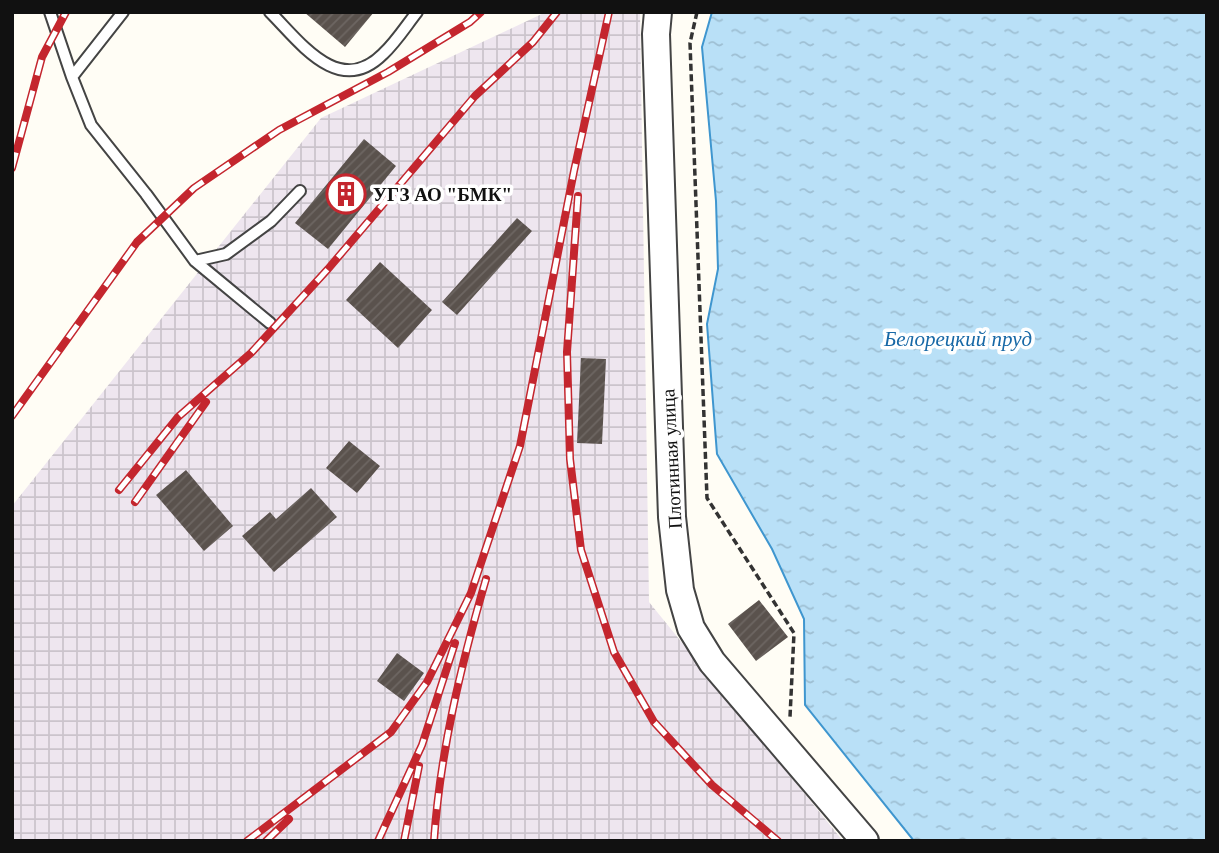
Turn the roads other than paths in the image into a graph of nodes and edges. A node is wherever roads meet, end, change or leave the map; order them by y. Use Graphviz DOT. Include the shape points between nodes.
graph roads {
  1 [pos="50,12"];
  2 [pos="123,12"];
  3 [pos="270,12"];
  4 [pos="417,12"];
  5 [pos="658,12"];
  6 [pos="72,77"];
  7 [pos="300,191"];
  8 [pos="195,261"];
  9 [pos="270,323"];
  10 [pos="865,841"];
  1 -- 6 [label="lane"];
  2 -- 6 [label="lane"];
  3 -- 4 [label="lane" via="320,61 339,71 357,71 382,56"];
  5 -- 10 [label="street, Плотинная улица" via="672,517 680,590 691,628 712,662"];
  6 -- 8 [label="lane" via="91,125"];
  7 -- 8 [label="lane" via="271,221 226,254"];
  8 -- 9 [label="lane"];
}
